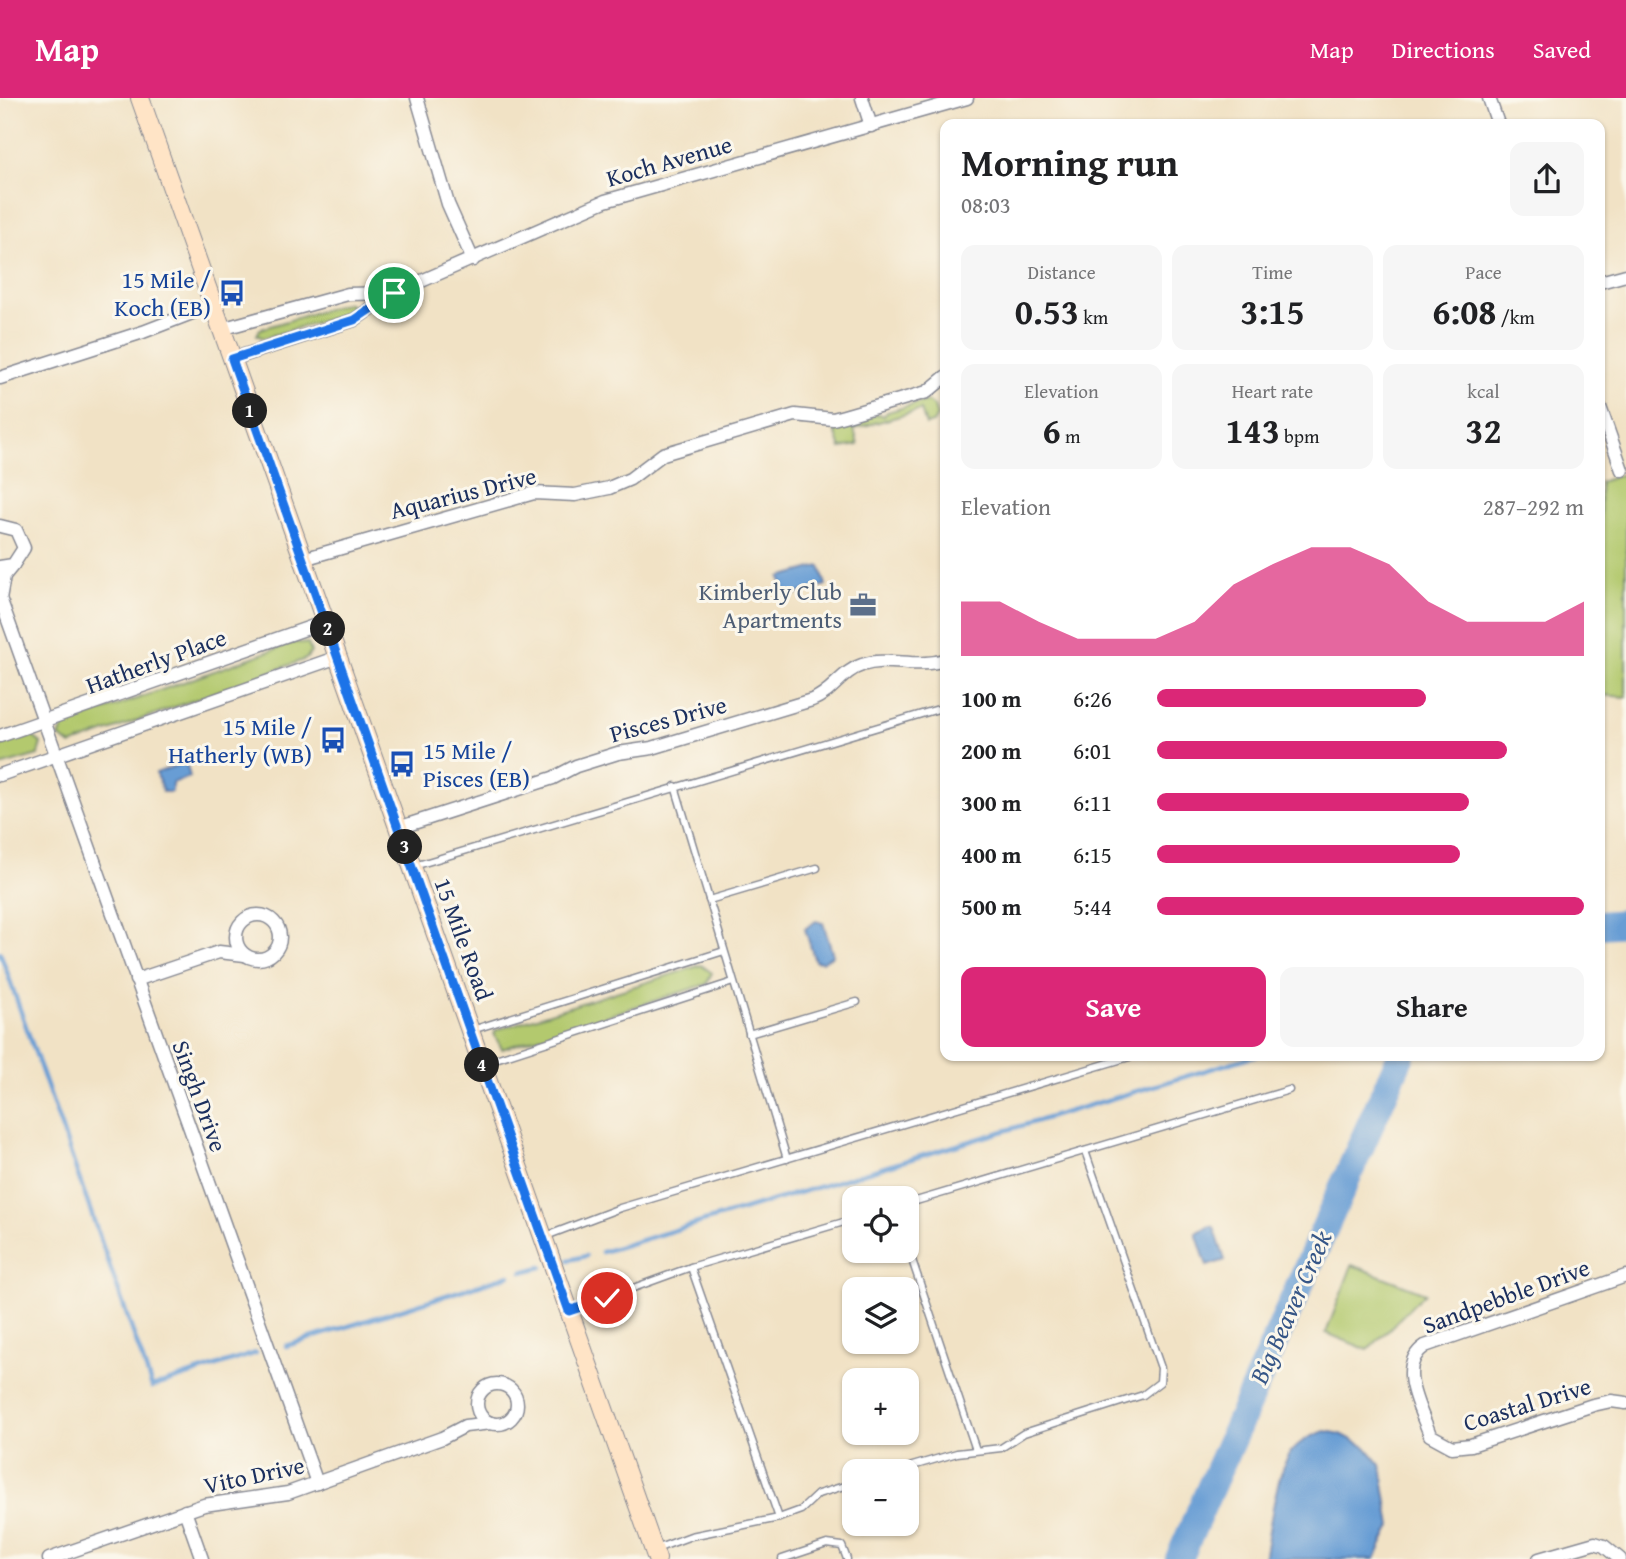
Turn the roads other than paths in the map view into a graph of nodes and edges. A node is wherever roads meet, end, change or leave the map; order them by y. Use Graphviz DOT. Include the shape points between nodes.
graph roads {
  1 [pos="139,98"];
  2 [pos="417,98"];
  3 [pos="862,98"];
  4 [pos="967,98"];
  5 [pos="1489,98"];
  6 [pos="1496,119"];
  7 [pos="871,126"];
  8 [pos="473,260"];
  9 [pos="1626,275"];
  10 [pos="1605,281"];
  11 [pos="394,293"];
  12 [pos="213,305"];
  13 [pos="222,329"];
  14 [pos="232,359"];
  15 [pos="0,378"];
  16 [pos="940,381"];
  17 [pos="1605,421"];
  18 [pos="1622,470"];
  19 [pos="0,526"];
  20 [pos="303,559"];
  21 [pos="6,566"];
  22 [pos="0,599"];
  23 [pos="325,622"];
  24 [pos="338,657"];
  25 [pos="940,661"];
  26 [pos="940,707"];
  27 [pos="43,723"];
  28 [pos="0,736"];
  29 [pos="56,758"];
  30 [pos="0,775"];
  31 [pos="675,786"];
  32 [pos="398,828"];
  33 [pos="412,867"];
  34 [pos="817,868"];
  35 [pos="709,900"];
  36 [pos="237,930"];
  37 [pos="724,951"];
  38 [pos="219,952"];
  39 [pos="246,956"];
  40 [pos="136,980"];
  41 [pos="733,982"];
  42 [pos="857,1002"];
  43 [pos="470,1031"];
  44 [pos="749,1034"];
  45 [pos="1116,1061"];
  46 [pos="482,1063"];
  47 [pos="1289,1090"];
  48 [pos="1085,1151"];
  49 [pos="786,1159"];
  50 [pos="919,1199"];
  51 [pos="842,1222"];
  52 [pos="543,1237"];
  53 [pos="913,1263"];
  54 [pos="691,1266"];
  55 [pos="1626,1276"];
  56 [pos="569,1311"];
  57 [pos="477,1403"];
  58 [pos="1626,1403"];
  59 [pos="1420,1407"];
  60 [pos="491,1423"];
  61 [pos="465,1426"];
  62 [pos="976,1450"];
  63 [pos="919,1465"];
  64 [pos="317,1483"];
  65 [pos="842,1487"];
  66 [pos="185,1511"];
  67 [pos="779,1518"];
  68 [pos="656,1554"];
  69 [pos="49,1559"];
  70 [pos="202,1559"];
  71 [pos="782,1559"];
  72 [pos="847,1559"];
  73 [pos="1539,1559"];
  74 [pos="1620,1559"];
  1 -- 12 [label="main road, 15 Mile Road"];
  2 -- 8 [label="street" via="448,204"];
  3 -- 7 [label="street"];
  4 -- 7 [label="street, Koch Avenue"];
  5 -- 6 [label="street"];
  7 -- 8 [label="street, Koch Avenue" via="605,201"];
  8 -- 11 [label="street, Koch Avenue"];
  9 -- 10 [label="street"];
  11 -- 13 [label="street, Koch Avenue" via="348,294"];
  11 -- 14 [label="street, Koch Avenue" via="354,320"];
  12 -- 13 [label="main road, 15 Mile Road"];
  12 -- 15 [label="street"];
  13 -- 14 [label="main road, 15 Mile Road"];
  14 -- 20 [label="main road, 15 Mile Road"];
  16 -- 20 [label="street, Aquarius Drive" via="928,392 833,419 795,415 663,454 630,479 609,488 575,495 534,493"];
  17 -- 18 [label="street"];
  19 -- 21 [label="street" via="16,530 23,541 22,555"];
  20 -- 23 [label="main road, 15 Mile Road"];
  21 -- 22 [label="street"];
  22 -- 27 [label="street, Singh Drive"];
  23 -- 24 [label="main road, 15 Mile Road"];
  23 -- 27 [label="street, Hatherly Place"];
  24 -- 29 [label="street"];
  24 -- 32 [label="main road, 15 Mile Road"];
  25 -- 32 [label="street, Pisces Drive" via="921,666 865,664 812,700 576,766 553,778"];
  26 -- 31 [label="lane"];
  27 -- 28 [label="street, Hatherly Place"];
  27 -- 29 [label="street, Singh Drive"];
  29 -- 30 [label="street"];
  29 -- 40 [label="street, Singh Drive"];
  31 -- 33 [label="lane"];
  31 -- 35 [label="lane"];
  32 -- 33 [label="main road, 15 Mile Road"];
  33 -- 43 [label="main road, 15 Mile Road"];
  34 -- 35 [label="lane"];
  35 -- 37 [label="lane"];
  36 -- 38 [label="street"];
  36 -- 39 [label="street" via="237,945"];
  36 -- 39 [label="street" via="253,916 267,918 278,928 279,942 272,954 259,959"];
  37 -- 41 [label="lane"];
  37 -- 43 [label="lane"];
  38 -- 39 [label="street"];
  38 -- 40 [label="street"];
  40 -- 64 [label="street, Singh Drive"];
  41 -- 44 [label="lane"];
  41 -- 46 [label="lane"];
  42 -- 44 [label="lane"];
  43 -- 46 [label="main road, 15 Mile Road"];
  44 -- 49 [label="lane"];
  45 -- 49 [label="lane"];
  46 -- 52 [label="main road, 15 Mile Road"];
  47 -- 48 [label="lane"];
  48 -- 50 [label="lane"];
  48 -- 62 [label="lane" via="1161,1368 1160,1382 1143,1395 1024,1433 1001,1448"];
  49 -- 52 [label="lane" via="620,1208"];
  51 -- 54 [label="lane"];
  52 -- 56 [label="main road, 15 Mile Road"];
  53 -- 62 [label="lane"];
  54 -- 56 [label="lane"];
  54 -- 67 [label="lane"];
  55 -- 59 [label="street, Sandpebble Drive" via="1417,1351 1410,1377"];
  56 -- 68 [label="main road, 15 Mile Road"];
  57 -- 60 [label="street" via="480,1415"];
  57 -- 60 [label="street, Vito Drive" via="481,1391 492,1384 504,1385 514,1394 517,1407 510,1419"];
  57 -- 61 [label="street, Vito Drive"];
  58 -- 59 [label="street, Coastal Drive" via="1593,1405 1471,1445 1452,1447 1430,1435"];
  60 -- 61 [label="street, Vito Drive"];
  61 -- 64 [label="street, Vito Drive"];
  62 -- 63 [label="lane"];
  64 -- 66 [label="street, Vito Drive" via="265,1498 232,1499"];
  65 -- 67 [label="lane" via="818,1494 801,1510"];
  66 -- 69 [label="street, Vito Drive"];
  66 -- 70 [label="street"];
  67 -- 68 [label="lane" via="691,1536"];
  71 -- 72 [label="lane" via="827,1544 842,1546"];
  73 -- 74 [label="street" via="1595,1544"];
}
